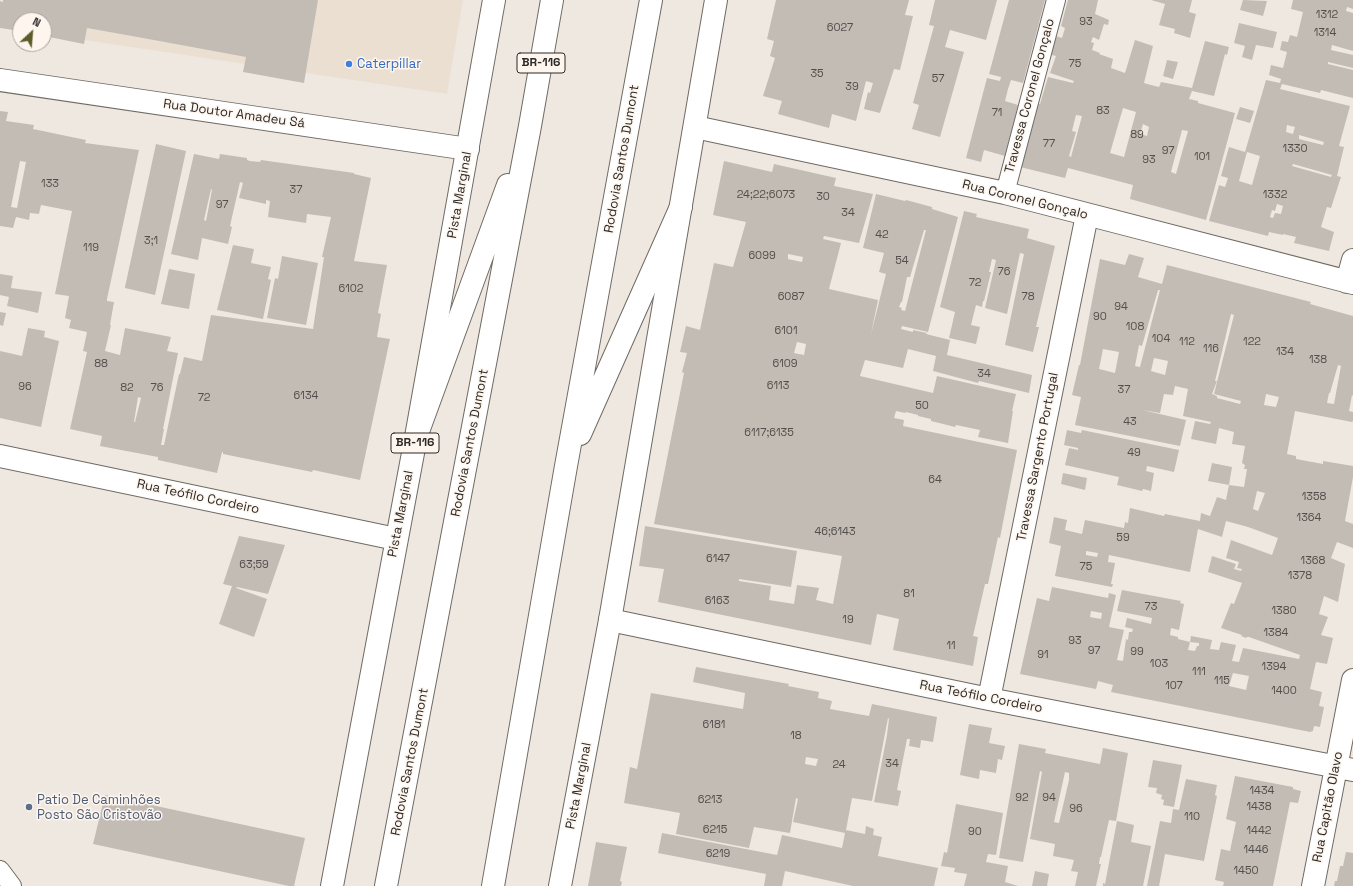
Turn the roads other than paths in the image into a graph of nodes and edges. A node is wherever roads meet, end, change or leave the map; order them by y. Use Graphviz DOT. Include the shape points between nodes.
graph roads {
  1 [pos="494,0"];
  2 [pos="552,0"];
  3 [pos="651,0"];
  4 [pos="716,0"];
  5 [pos="1056,0"];
  6 [pos="0,80"];
  7 [pos="530,126"];
  8 [pos="695,127"];
  9 [pos="468,149"];
  10 [pos="1005,193"];
  11 [pos="681,207"];
  12 [pos="1087,215"];
  13 [pos="1353,260"];
  14 [pos="1350,283"];
  15 [pos="416,436"];
  16 [pos="0,456"];
  17 [pos="566,466"];
  18 [pos="396,538"];
  19 [pos="610,620"];
  20 [pos="1353,680"];
  21 [pos="989,699"];
  22 [pos="1345,768"];
  23 [pos="0,870"];
  24 [pos="12,886"];
  25 [pos="332,886"];
  26 [pos="386,886"];
  27 [pos="493,886"];
  28 [pos="560,886"];
  29 [pos="1313,886"];
  1 -- 9 [label="main road, Pista Marginal / BR-116"];
  2 -- 7 [label="main road, Rodovia Santos Dumont / BR-116"];
  3 -- 17 [label="main road, Rodovia Santos Dumont"];
  4 -- 8 [label="main road, Pista Marginal"];
  5 -- 10 [label="lane, Travessa Coronel Gonçalo"];
  6 -- 9 [label="main road, Rua Doutor Amadeu Sá"];
  7 -- 15 [label="main road"];
  7 -- 26 [label="main road, Rodovia Santos Dumont / BR-116"];
  8 -- 10 [label="main road, Rua Coronel Gonçalo"];
  8 -- 11 [label="main road, Pista Marginal"];
  9 -- 15 [label="main road, Pista Marginal / BR-116"];
  10 -- 12 [label="main road, Rua Coronel Gonçalo"];
  11 -- 17 [label="main road"];
  11 -- 19 [label="main road, Pista Marginal"];
  12 -- 14 [label="main road, Rua Coronel Gonçalo"];
  12 -- 21 [label="main road, Travessa Sargento Portugal"];
  13 -- 14 [label="main road"];
  15 -- 18 [label="main road, Pista Marginal / BR-116"];
  16 -- 18 [label="main road, Rua Teófilo Cordeiro"];
  17 -- 27 [label="main road, Rodovia Santos Dumont"];
  18 -- 25 [label="main road, Pista Marginal / BR-116"];
  19 -- 21 [label="main road, Rua Teófilo Cordeiro"];
  19 -- 28 [label="main road, Pista Marginal"];
  20 -- 22 [label="main road, Rua Capitão Olavo"];
  21 -- 22 [label="main road, Rua Teófilo Cordeiro"];
  22 -- 29 [label="main road, Rua Capitão Olavo"];
  23 -- 24 [label="lane"];
}
